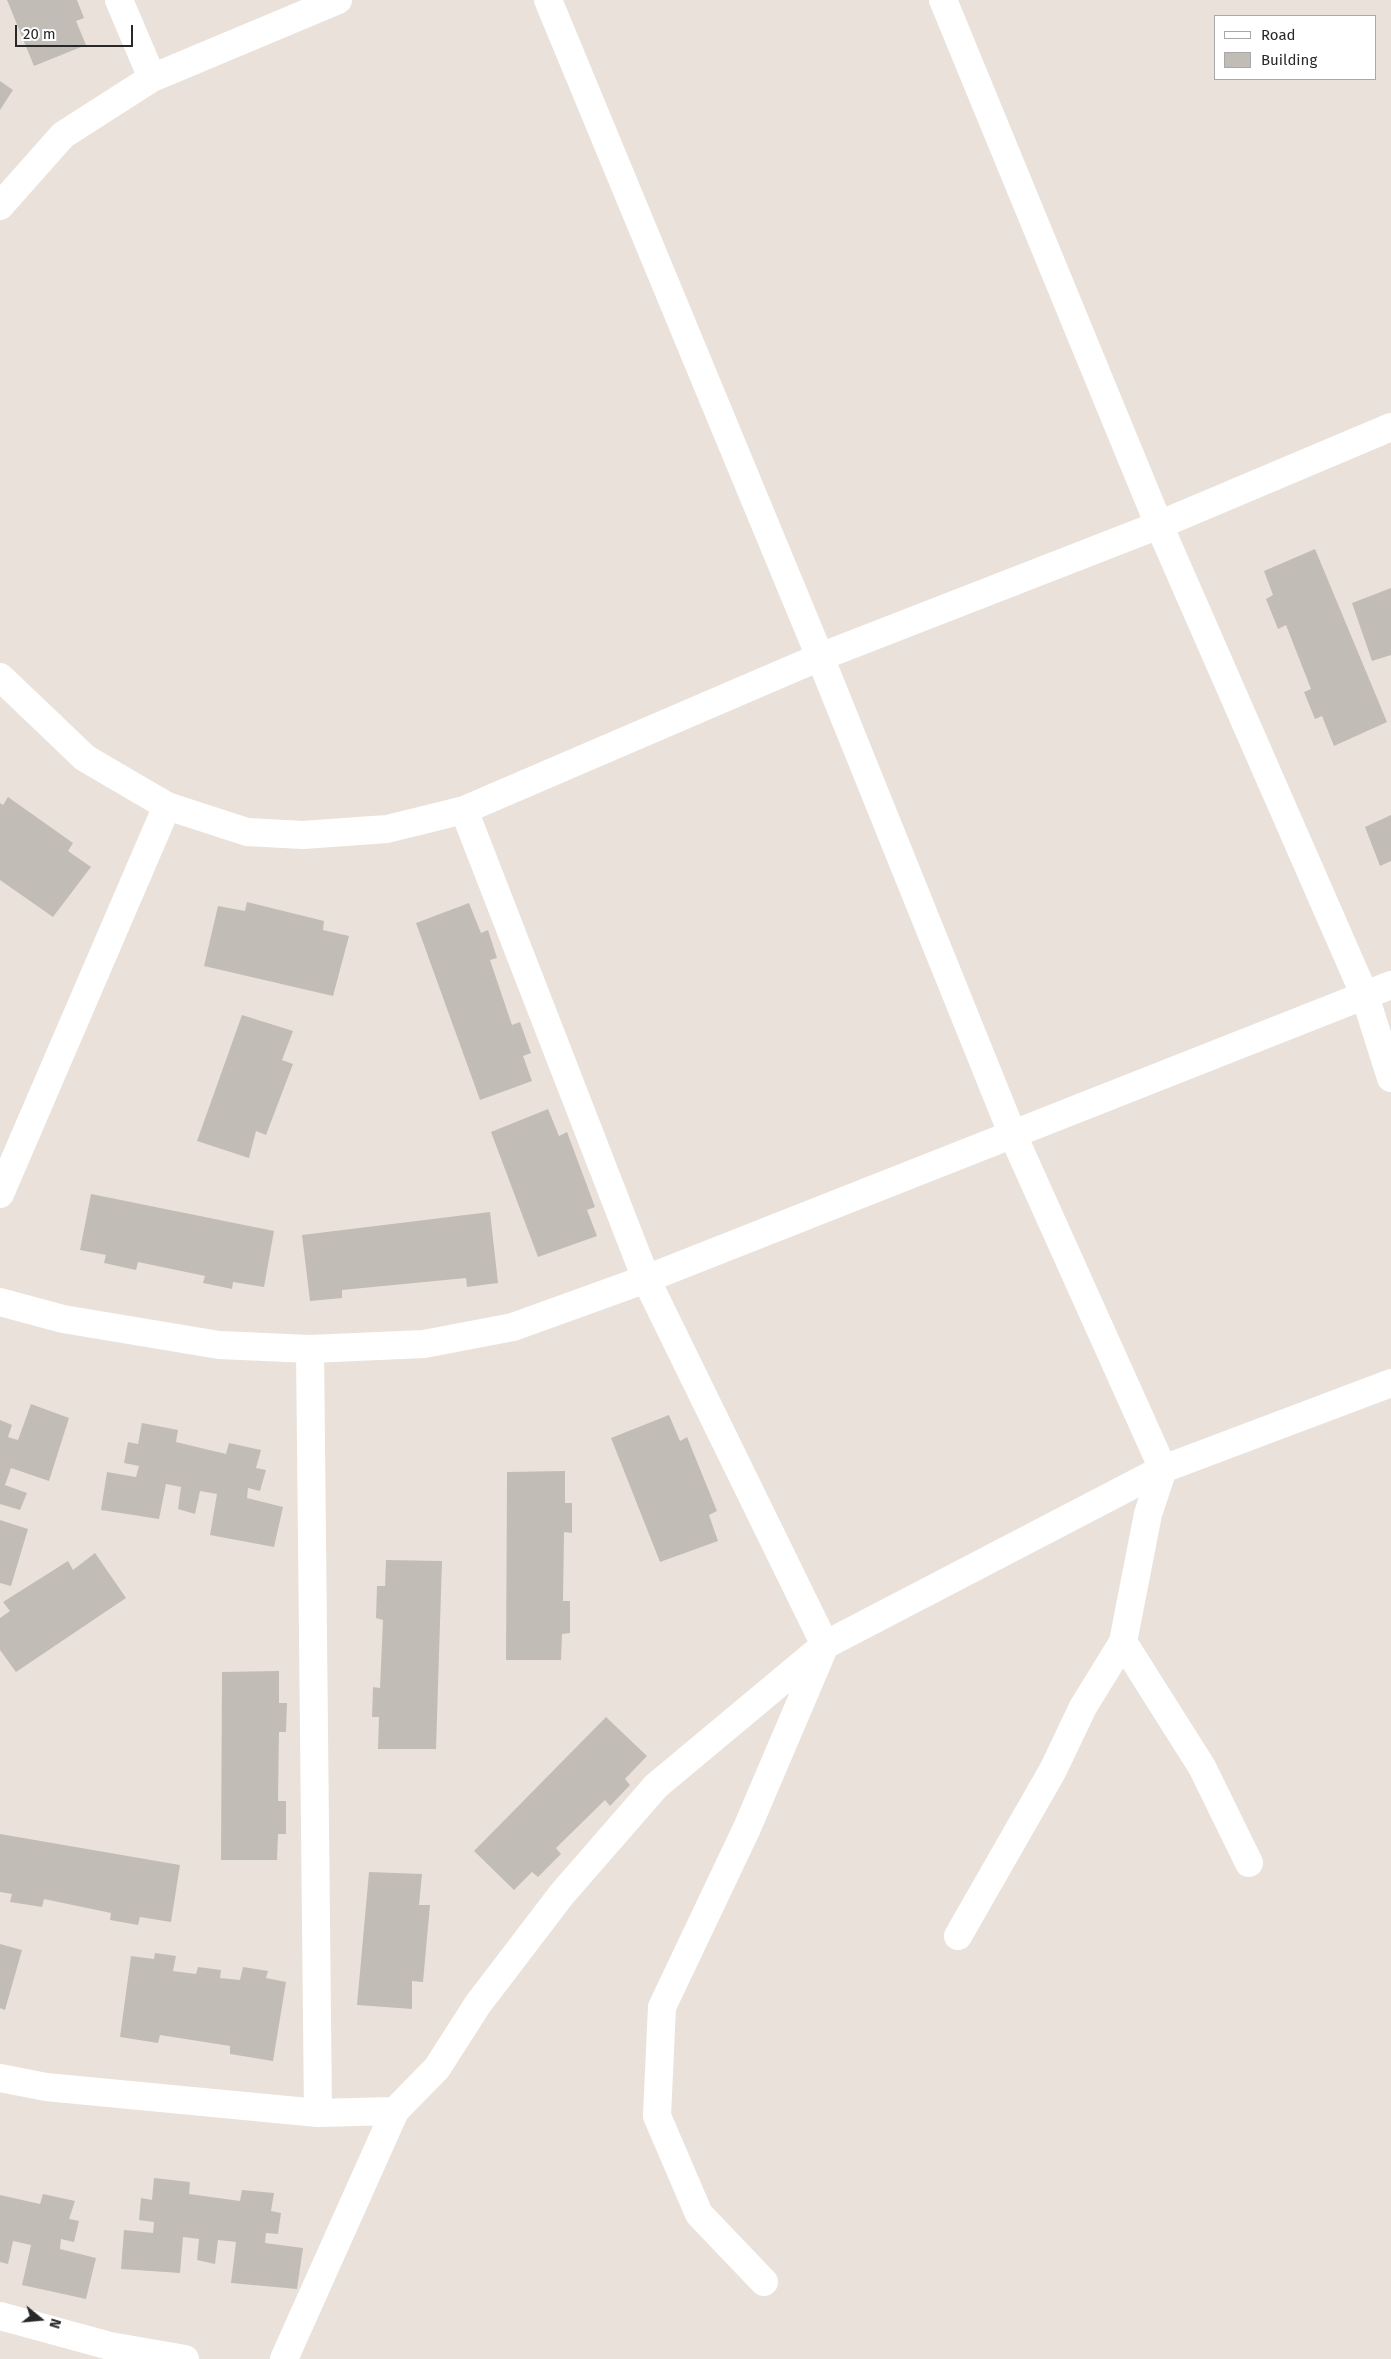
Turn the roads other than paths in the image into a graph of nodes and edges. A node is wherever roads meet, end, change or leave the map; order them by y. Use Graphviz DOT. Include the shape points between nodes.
graph roads {
  1 [pos="119,0"];
  2 [pos="338,0"];
  3 [pos="548,0"];
  4 [pos="943,0"];
  5 [pos="152,78"];
  6 [pos="0,206"];
  7 [pos="1391,427"];
  8 [pos="1159,525"];
  9 [pos="820,658"];
  10 [pos="0,678"];
  11 [pos="167,806"];
  12 [pos="464,810"];
  13 [pos="1391,985"];
  14 [pos="1365,996"];
  15 [pos="1391,1078"];
  16 [pos="1012,1133"];
  17 [pos="0,1194"];
  18 [pos="646,1279"];
  19 [pos="0,1302"];
  20 [pos="310,1349"];
  21 [pos="1391,1383"];
  22 [pos="1163,1469"];
  23 [pos="1123,1642"];
  24 [pos="825,1644"];
  25 [pos="1249,1863"];
  26 [pos="958,1936"];
  27 [pos="0,2078"];
  28 [pos="396,2111"];
  29 [pos="318,2113"];
  30 [pos="764,2282"];
  31 [pos="0,2316"];
  32 [pos="185,2359"];
  33 [pos="284,2359"];
  1 -- 5 [label="street"];
  2 -- 5 [label="street"];
  3 -- 9 [label="street"];
  4 -- 8 [label="street"];
  5 -- 6 [label="street" via="63,135"];
  7 -- 8 [label="street"];
  8 -- 9 [label="street"];
  8 -- 14 [label="street"];
  9 -- 12 [label="street"];
  9 -- 16 [label="street"];
  10 -- 11 [label="street" via="85,758"];
  11 -- 12 [label="street" via="247,832 303,835 387,829"];
  11 -- 17 [label="street"];
  12 -- 18 [label="street"];
  13 -- 14 [label="street"];
  14 -- 15 [label="street"];
  14 -- 16 [label="street"];
  16 -- 18 [label="street"];
  16 -- 22 [label="street"];
  18 -- 20 [label="street" via="513,1327 424,1344"];
  18 -- 24 [label="street"];
  19 -- 20 [label="street" via="63,1319 219,1345"];
  20 -- 29 [label="street"];
  21 -- 22 [label="street"];
  22 -- 23 [label="street" via="1148,1514"];
  22 -- 24 [label="street"];
  23 -- 25 [label="street" via="1202,1767"];
  23 -- 26 [label="street" via="1083,1707 1053,1770"];
  24 -- 28 [label="street" via="656,1786 562,1894 478,2004 437,2068"];
  24 -- 30 [label="street" via="748,1828 662,2007 657,2116 700,2214"];
  27 -- 29 [label="street" via="46,2087"];
  28 -- 29 [label="street"];
  28 -- 33 [label="street"];
  31 -- 32 [label="street" via="110,2346"];
}
